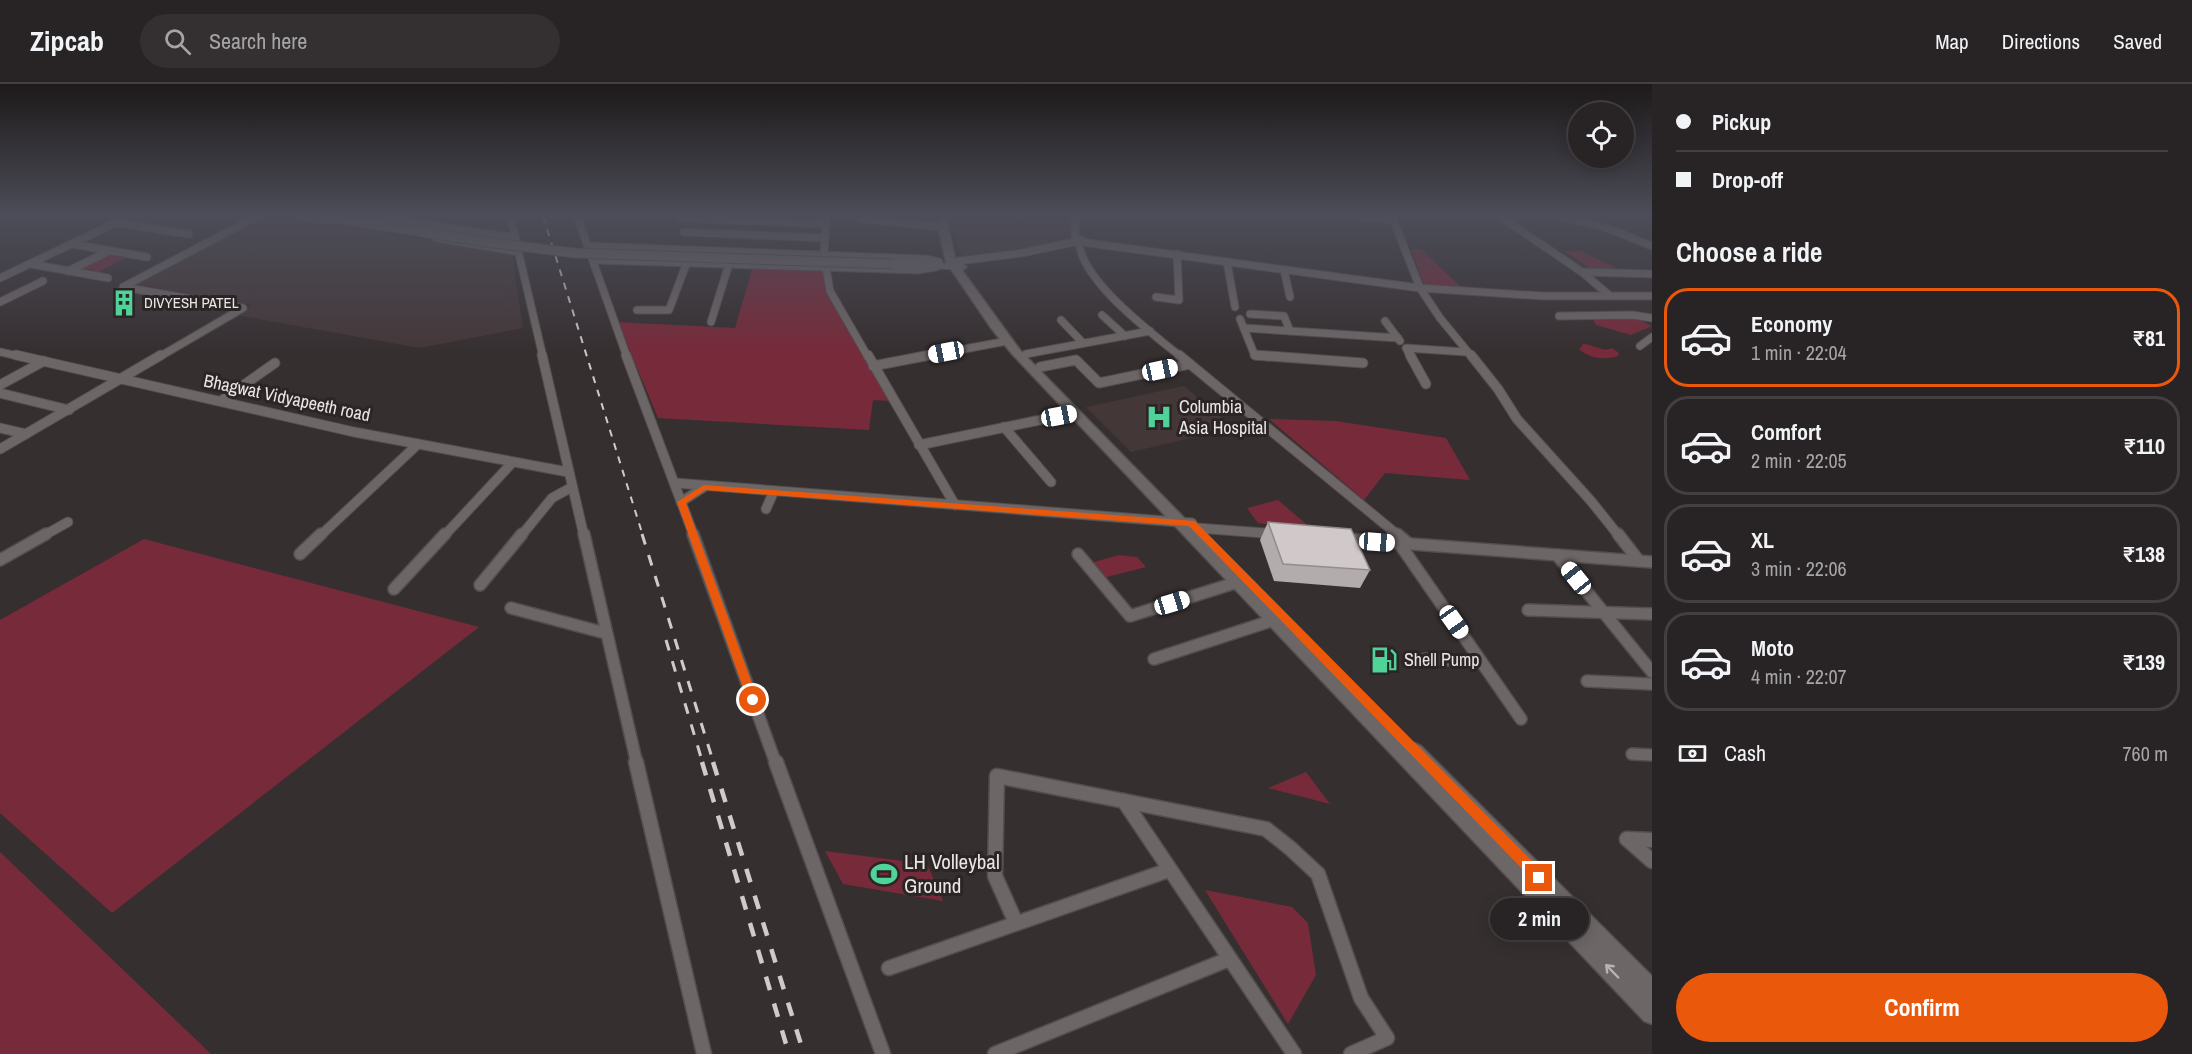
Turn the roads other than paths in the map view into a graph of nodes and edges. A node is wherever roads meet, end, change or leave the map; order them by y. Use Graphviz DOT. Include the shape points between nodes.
graph roads {
  1 [pos="36,261"];
  2 [pos="88,261"];
  3 [pos="172,261"];
  4 [pos="521,261"];
  5 [pos="593,261"];
  6 [pos="653,261"];
  7 [pos="825,261"];
  8 [pos="867,261"];
  9 [pos="875,261"];
  10 [pos="936,261"];
  11 [pos="951,261"];
  12 [pos="973,261"];
  13 [pos="1085,261"];
  14 [pos="1177,261"];
  15 [pos="1227,261"];
  16 [pos="1229,261"];
  17 [pos="1409,261"];
  18 [pos="1566,261"];
  19 [pos="687,262"];
  20 [pos="893,262"];
  21 [pos="30,264"];
  22 [pos="729,264"];
  23 [pos="951,265"];
  24 [pos="826,267"];
  25 [pos="1284,270"];
  26 [pos="68,271"];
  27 [pos="1582,272"];
  28 [pos="1652,274"];
  29 [pos="0,278"];
  30 [pos="108,278"];
  31 [pos="43,281"];
  32 [pos="1420,288"];
  33 [pos="1609,295"];
  34 [pos="1652,296"];
  35 [pos="1156,297"];
  36 [pos="1290,297"];
  37 [pos="0,303"];
  38 [pos="1235,307"];
  39 [pos="637,310"];
  40 [pos="1250,314"];
  41 [pos="1102,315"];
  42 [pos="1559,316"];
  43 [pos="1652,318"];
  44 [pos="1240,319"];
  45 [pos="1061,320"];
  46 [pos="1385,321"];
  47 [pos="711,322"];
  48 [pos="1244,328"];
  49 [pos="1150,331"];
  50 [pos="1290,331"];
  51 [pos="1125,336"];
  52 [pos="1652,337"];
  53 [pos="1398,338"];
  54 [pos="1007,341"];
  55 [pos="1083,343"];
  56 [pos="1640,346"];
  57 [pos="1406,348"];
  58 [pos="0,352"];
  59 [pos="1467,352"];
  60 [pos="1026,354"];
  61 [pos="44,361"];
  62 [pos="275,363"];
  63 [pos="1363,363"];
  64 [pos="1190,364"];
  65 [pos="873,366"];
  66 [pos="1040,367"];
  67 [pos="122,378"];
  68 [pos="1426,384"];
  69 [pos="0,385"];
  70 [pos="0,393"];
  71 [pos="222,401"];
  72 [pos="69,410"];
  73 [pos="1074,413"];
  74 [pos="1004,427"];
  75 [pos="0,428"];
  76 [pos="26,435"];
  77 [pos="418,444"];
  78 [pos="919,445"];
  79 [pos="0,449"];
  80 [pos="511,464"];
  81 [pos="568,472"];
  82 [pos="1051,482"];
  83 [pos="675,483"];
  84 [pos="573,487"];
  85 [pos="704,488"];
  86 [pos="774,491"];
  87 [pos="681,502"];
  88 [pos="955,505"];
  89 [pos="766,509"];
  90 [pos="68,522"];
  91 [pos="1190,525"];
  92 [pos="1292,535"];
  93 [pos="1328,538"];
  94 [pos="1404,544"];
  95 [pos="300,554"];
  96 [pos="1078,554"];
  97 [pos="1557,555"];
  98 [pos="0,560"];
  99 [pos="1639,561"];
  100 [pos="1652,562"];
  101 [pos="1238,582"];
  102 [pos="480,585"];
  103 [pos="394,589"];
  104 [pos="511,608"];
  105 [pos="1528,610"];
  106 [pos="1604,613"];
  107 [pos="1652,614"];
  108 [pos="1274,620"];
  109 [pos="604,633"];
  110 [pos="1154,659"];
  111 [pos="1425,659"];
  112 [pos="1481,661"];
  113 [pos="1652,672"];
  114 [pos="1587,681"];
  115 [pos="1652,684"];
  116 [pos="1521,719"];
  117 [pos="1632,754"];
  118 [pos="1652,755"];
  119 [pos="1124,801"];
  120 [pos="1652,840"];
  121 [pos="1652,861"];
  122 [pos="1169,870"];
  123 [pos="1016,923"];
  124 [pos="1229,959"];
  125 [pos="889,968"];
  126 [pos="1652,992"];
  127 [pos="1652,1013"];
  128 [pos="704,1054"];
  129 [pos="883,1054"];
  130 [pos="995,1054"];
  131 [pos="1294,1054"];
  132 [pos="1351,1054"];
  1 -- 21 [label="street"];
  2 -- 26 [label="street"];
  3 -- 67 [label="street" via="123,287 243,308"];
  4 -- 81 [label="street"];
  5 -- 83 [label="street"];
  6 -- 19 [label="street"];
  7 -- 24 [label="street"];
  8 -- 20 [label="street, bridge"];
  9 -- 20 [label="street, bridge"];
  10 -- 23 [label="street"];
  11 -- 23 [label="main road"];
  12 -- 23 [label="street"];
  13 -- 49 [label="street" via="1113,298"];
  14 -- 35 [label="street" via="1179,300"];
  15 -- 38 [label="street"];
  16 -- 25 [label="street"];
  17 -- 32 [label="street"];
  18 -- 27 [label="street"];
  19 -- 22 [label="street"];
  19 -- 39 [label="street" via="669,310"];
  20 -- 23 [label="street"];
  21 -- 26 [label="street"];
  21 -- 29 [label="street"];
  22 -- 24 [label="street"];
  22 -- 47 [label="street"];
  23 -- 24 [label="street" via="917,270"];
  23 -- 54 [label="main road"];
  23 -- 60 [label="main road"];
  24 -- 65 [label="street" via="830,291"];
  25 -- 32 [label="street"];
  25 -- 36 [label="street"];
  26 -- 30 [label="street"];
  27 -- 28 [label="street"];
  27 -- 33 [label="street"];
  31 -- 37 [label="street"];
  32 -- 33 [label="street" via="1543,296"];
  32 -- 59 [label="street"];
  33 -- 34 [label="street"];
  40 -- 50 [label="street" via="1284,316"];
  41 -- 51 [label="street"];
  42 -- 43 [label="street"];
  44 -- 48 [label="street"];
  45 -- 55 [label="street"];
  46 -- 53 [label="street"];
  48 -- 50 [label="street"];
  48 -- 63 [label="street" via="1255,356"];
  49 -- 51 [label="street"];
  49 -- 64 [label="street"];
  50 -- 53 [label="street"];
  51 -- 55 [label="street"];
  52 -- 56 [label="street"];
  53 -- 57 [label="street"];
  54 -- 65 [label="street"];
  54 -- 73 [label="main road"];
  55 -- 60 [label="street"];
  57 -- 59 [label="street"];
  57 -- 68 [label="street"];
  58 -- 61 [label="street, Bhagwat Vidyapeeth road"];
  59 -- 99 [label="street" via="1517,418 1592,501"];
  60 -- 66 [label="main road"];
  61 -- 67 [label="street, Bhagwat Vidyapeeth road"];
  61 -- 69 [label="street"];
  62 -- 71 [label="street"];
  64 -- 66 [label="street" via="1100,382 1076,360"];
  64 -- 94 [label="street"];
  65 -- 78 [label="street"];
  66 -- 91 [label="main road"];
  67 -- 71 [label="street, Bhagwat Vidyapeeth road"];
  67 -- 72 [label="street"];
  70 -- 72 [label="street"];
  71 -- 77 [label="street, Bhagwat Vidyapeeth road"];
  72 -- 76 [label="street"];
  73 -- 74 [label="street"];
  73 -- 91 [label="main road"];
  74 -- 78 [label="street"];
  74 -- 82 [label="street"];
  75 -- 76 [label="street"];
  76 -- 79 [label="street"];
  77 -- 80 [label="street, Bhagwat Vidyapeeth road"];
  77 -- 95 [label="street"];
  78 -- 88 [label="street"];
  80 -- 81 [label="street, Bhagwat Vidyapeeth road"];
  80 -- 103 [label="street"];
  81 -- 84 [label="street"];
  83 -- 85 [label="street"];
  83 -- 87 [label="street"];
  84 -- 102 [label="street" via="552,498"];
  84 -- 109 [label="street"];
  85 -- 86 [label="street"];
  85 -- 87 [label="street"];
  86 -- 88 [label="street"];
  86 -- 89 [label="street"];
  87 -- 129 [label="street"];
  88 -- 91 [label="street"];
  90 -- 98 [label="street"];
  91 -- 92 [label="street"];
  91 -- 101 [label="main road"];
  91 -- 126 [label="main road"];
  93 -- 94 [label="street"];
  94 -- 97 [label="street"];
  94 -- 112 [label="street"];
  96 -- 101 [label="street" via="1130,616"];
  97 -- 99 [label="street"];
  97 -- 106 [label="street"];
  99 -- 100 [label="street"];
  101 -- 108 [label="main road"];
  104 -- 109 [label="street"];
  105 -- 106 [label="street"];
  106 -- 107 [label="street"];
  106 -- 113 [label="street"];
  108 -- 110 [label="street"];
  127 -- 108 [label="main road, one-way"];
  109 -- 128 [label="street"];
  111 -- 112 [label="street"];
  112 -- 116 [label="street"];
  114 -- 115 [label="street"];
  117 -- 118 [label="street"];
  119 -- 122 [label="street"];
  119 -- 123 [label="street" via="997,776 995,876"];
  119 -- 132 [label="street" via="1266,830 1318,874 1361,998 1387,1038"];
  120 -- 121 [label="street" via="1627,839"];
  122 -- 123 [label="street"];
  122 -- 124 [label="street"];
  123 -- 125 [label="street"];
  124 -- 130 [label="street"];
  124 -- 131 [label="street"];
}
